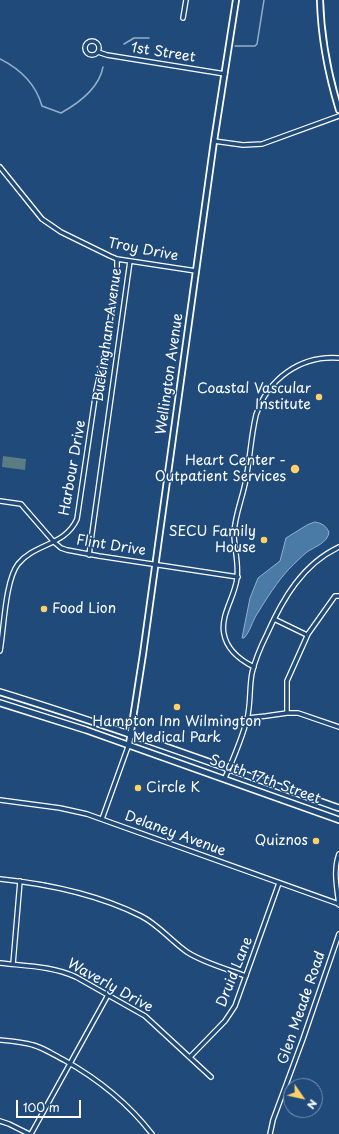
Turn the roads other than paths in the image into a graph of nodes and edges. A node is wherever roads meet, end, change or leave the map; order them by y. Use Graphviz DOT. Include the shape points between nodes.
graph roads {
  1 [pos="186,0"];
  2 [pos="236,0"];
  3 [pos="320,0"];
  4 [pos="183,18"];
  5 [pos="98,52"];
  6 [pos="225,74"];
  7 [pos="339,110"];
  8 [pos="339,116"];
  9 [pos="214,141"];
  10 [pos="0,167"];
  11 [pos="117,258"];
  12 [pos="130,260"];
  13 [pos="196,271"];
  14 [pos="339,358"];
  15 [pos="0,501"];
  16 [pos="54,542"];
  17 [pos="339,547"];
  18 [pos="89,554"];
  19 [pos="155,565"];
  20 [pos="238,576"];
  21 [pos="339,596"];
  22 [pos="274,619"];
  23 [pos="307,635"];
  24 [pos="0,651"];
  25 [pos="254,667"];
  26 [pos="0,692"];
  27 [pos="0,703"];
  28 [pos="286,713"];
  29 [pos="248,718"];
  30 [pos="339,727"];
  31 [pos="131,734"];
  32 [pos="129,744"];
  33 [pos="229,768"];
  34 [pos="225,778"];
  35 [pos="0,800"];
  36 [pos="339,808"];
  37 [pos="102,820"];
  38 [pos="339,820"];
  39 [pos="339,854"];
  40 [pos="0,879"];
  41 [pos="20,881"];
  42 [pos="279,883"];
  43 [pos="339,904"];
  44 [pos="339,934"];
  45 [pos="0,963"];
  46 [pos="13,964"];
  47 [pos="246,976"];
  48 [pos="108,995"];
  49 [pos="0,1040"];
  50 [pos="190,1057"];
  51 [pos="70,1064"];
  52 [pos="211,1077"];
  53 [pos="0,1121"];
  54 [pos="30,1134"];
  55 [pos="152,1134"];
  56 [pos="270,1134"];
  1 -- 4 [label="street"];
  2 -- 6 [label="street, Wellington Avenue"];
  3 -- 7 [label="street" via="325,50"];
  5 -- 6 [label="street, 1st Street"];
  6 -- 9 [label="street, Wellington Avenue"];
  8 -- 9 [label="street" via="262,144 243,145"];
  9 -- 13 [label="street, Wellington Avenue"];
  10 -- 11 [label="street, Troy Drive" via="32,209 48,224 100,252"];
  11 -- 12 [label="street, Troy Drive"];
  11 -- 16 [label="street, Harbour Drive" via="106,348 96,391 77,519 71,530"];
  12 -- 13 [label="street, Troy Drive"];
  12 -- 18 [label="street, Buckingham Avenue"];
  13 -- 19 [label="street, Wellington Avenue"];
  14 -- 20 [label="street" via="314,359 288,371 268,390 259,406 235,527"];
  15 -- 16 [label="street, Flint Drive" via="21,504"];
  16 -- 18 [label="street, Flint Drive" via="61,548"];
  16 -- 24 [label="street, Harbour Drive" via="29,555 14,570 9,586"];
  17 -- 22 [label="street" via="316,561 303,573"];
  18 -- 19 [label="street, Flint Drive"];
  19 -- 20 [label="street, Flint Drive"];
  19 -- 31 [label="street, Wellington Avenue"];
  20 -- 25 [label="street" via="225,617 224,634 234,654"];
  21 -- 23 [label="street" via="335,596"];
  22 -- 23 [label="street"];
  22 -- 25 [label="street"];
  23 -- 28 [label="street" via="287,681"];
  25 -- 29 [label="street"];
  26 -- 31 [label="main road, South 17th Street"];
  27 -- 32 [label="main road, South 17th Street"];
  28 -- 29 [label="street"];
  28 -- 30 [label="street" via="298,713"];
  29 -- 33 [label="street"];
  31 -- 32 [label="street, Wellington Avenue"];
  31 -- 33 [label="main road, South 17th Street"];
  32 -- 34 [label="main road, South 17th Street"];
  32 -- 37 [label="street, Wellington Avenue"];
  33 -- 34 [label="street"];
  33 -- 36 [label="main road, South 17th Street"];
  34 -- 38 [label="main road, South 17th Street"];
  35 -- 37 [label="street, Delaney Avenue" via="60,808"];
  37 -- 42 [label="street, Delaney Avenue"];
  39 -- 43 [label="street" via="336,866"];
  40 -- 41 [label="street"];
  41 -- 46 [label="street"];
  41 -- 47 [label="street" via="66,889 108,902 150,921 180,947 198,958"];
  42 -- 43 [label="street, Delaney Avenue"];
  42 -- 47 [label="street, Druid Lane"];
  44 -- 56 [label="street, Glen Meade Road"];
  45 -- 46 [label="street, Waverly Drive"];
  46 -- 48 [label="street, Waverly Drive" via="58,970"];
  47 -- 50 [label="street, Druid Lane" via="226,1021"];
  48 -- 50 [label="street, Waverly Drive" via="149,1019"];
  48 -- 51 [label="street"];
  49 -- 51 [label="street" via="34,1045"];
  50 -- 52 [label="street, Waverly Drive"];
  51 -- 54 [label="street"];
  51 -- 55 [label="street" via="112,1092 137,1115"];
  53 -- 54 [label="street"];
}
